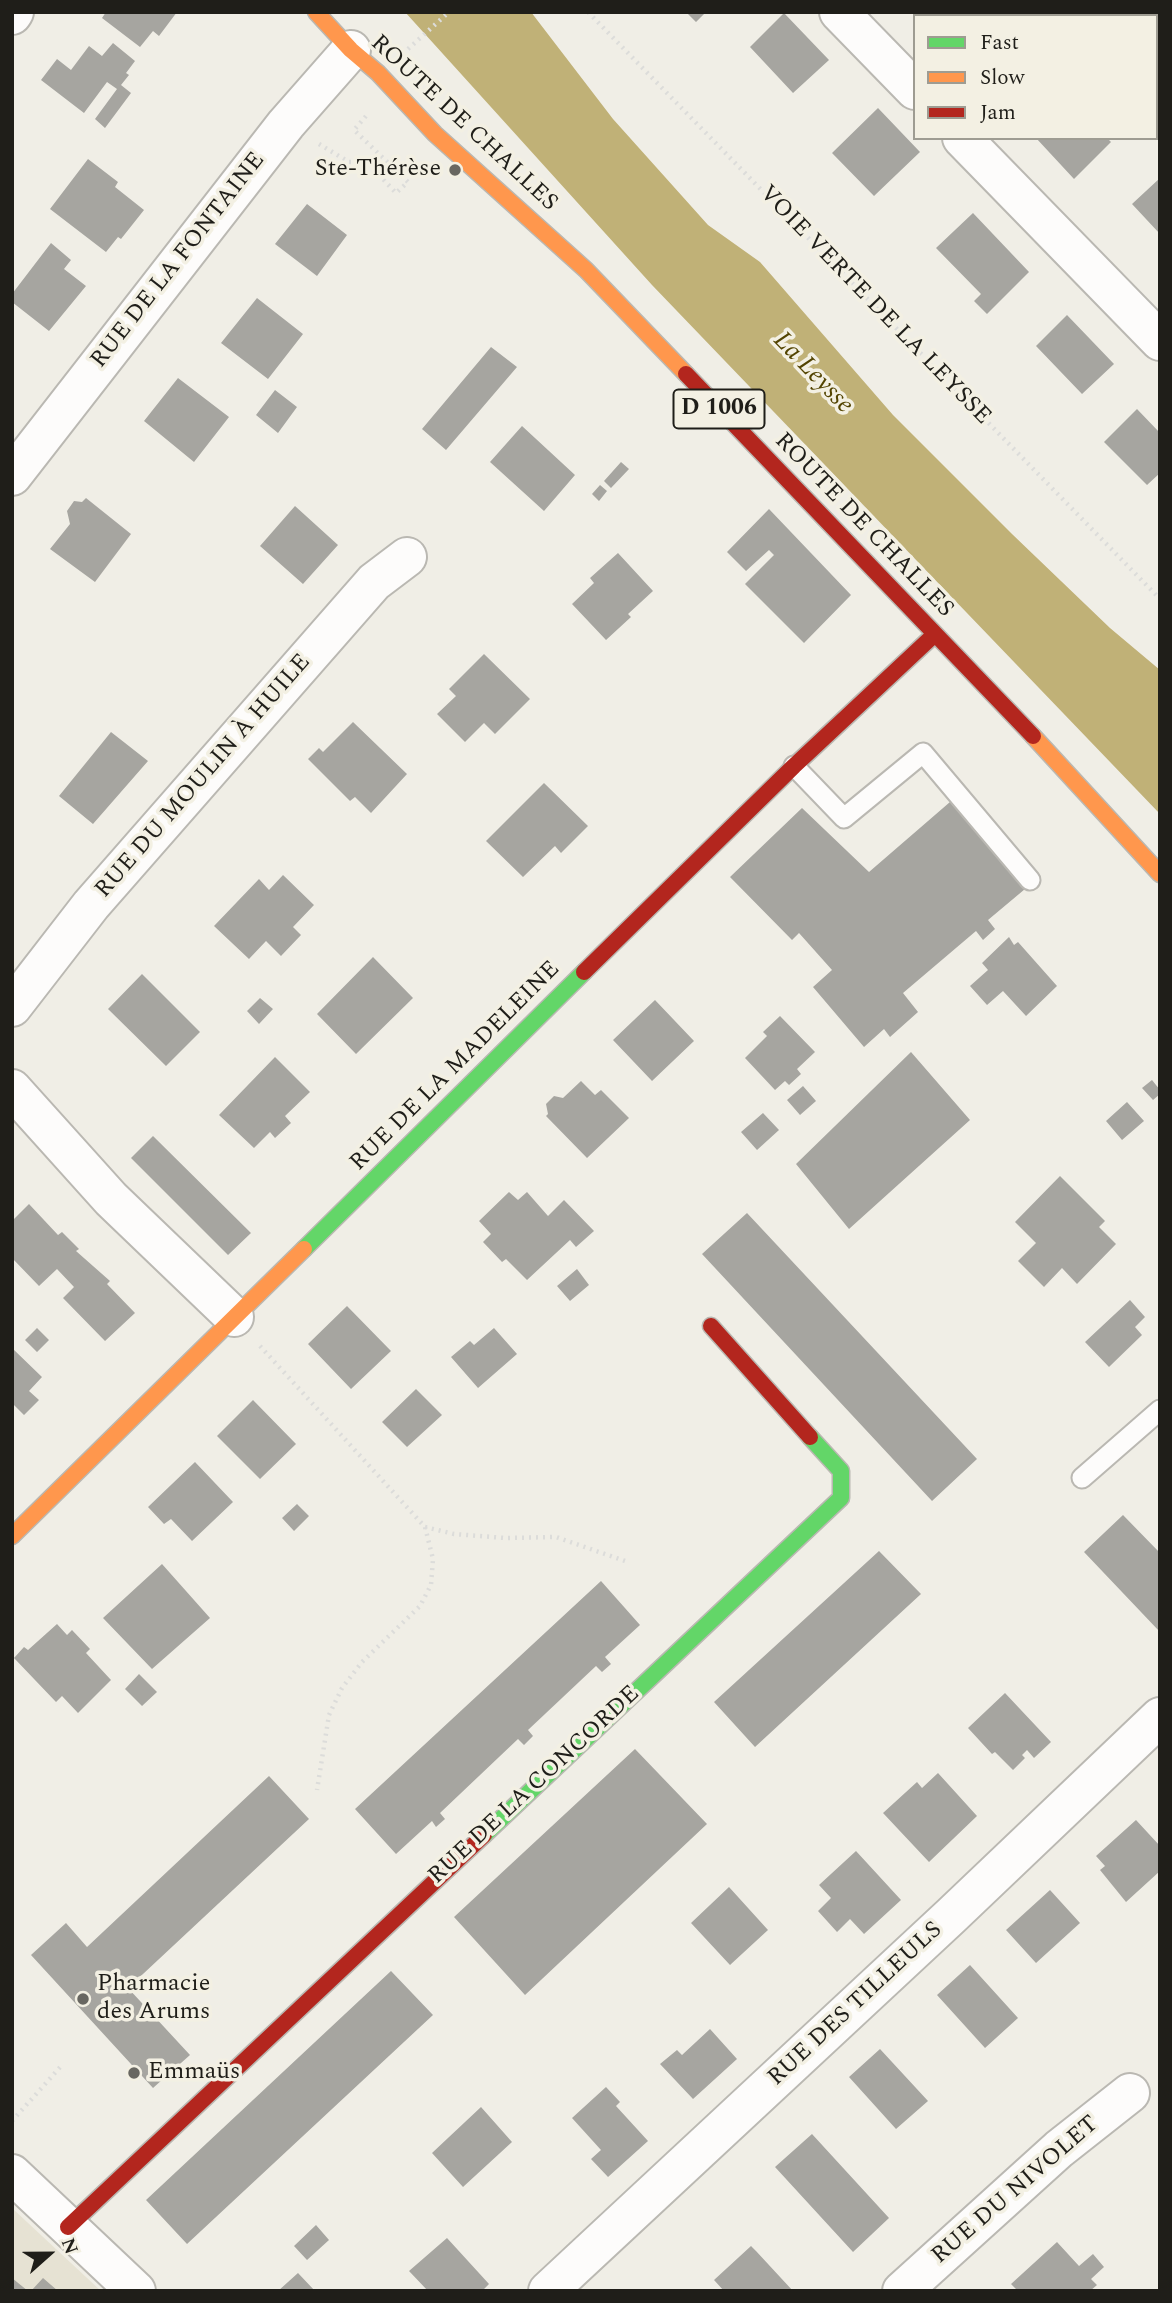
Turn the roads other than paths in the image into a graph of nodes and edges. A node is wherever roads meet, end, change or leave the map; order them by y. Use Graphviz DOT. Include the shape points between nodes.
graph roads {
  1 [pos="316,12"];
  2 [pos="839,12"];
  3 [pos="351,50"];
  4 [pos="913,88"];
  5 [pos="964,140"];
  6 [pos="1160,341"];
  7 [pos="12,476"];
  8 [pos="407,557"];
  9 [pos="935,634"];
  10 [pos="794,766"];
  11 [pos="1160,874"];
  12 [pos="1030,880"];
  13 [pos="12,1007"];
  14 [pos="12,1090"];
  15 [pos="234,1317"];
  16 [pos="711,1326"];
  17 [pos="1160,1410"];
  18 [pos="1082,1478"];
  19 [pos="12,1536"];
  20 [pos="1160,1717"];
  21 [pos="1130,2093"];
  22 [pos="12,2174"];
  23 [pos="68,2227"];
  24 [pos="136,2291"];
  25 [pos="548,2291"];
  26 [pos="902,2291"];
  1 -- 3 [label="street, ROUTE DE CHALLES / D 1006"];
  2 -- 4 [label="street"];
  3 -- 7 [label="street, RUE DE LA FONTAINE" via="286,124"];
  3 -- 9 [label="street, ROUTE DE CHALLES / D 1006" via="435,134 586,270"];
  5 -- 6 [label="street"];
  8 -- 13 [label="street, RUE DU MOULIN À HUILE" via="374,582 92,905"];
  9 -- 10 [label="street, RUE DE LA MADELEINE"];
  9 -- 11 [label="street, ROUTE DE CHALLES / D 1006"];
  10 -- 12 [label="lane" via="844,818 923,753"];
  10 -- 15 [label="street, RUE DE LA MADELEINE"];
  14 -- 15 [label="street" via="111,1199"];
  15 -- 19 [label="street, RUE DE LA MADELEINE"];
  16 -- 23 [label="street, RUE DE LA CONCORDE" via="841,1471 841,1497"];
  17 -- 18 [label="lane"];
  20 -- 25 [label="street, RUE DES TILLEULS"];
  21 -- 26 [label="street, RUE DU NIVOLET" via="1059,2150"];
  22 -- 23 [label="street"];
  23 -- 24 [label="street"];
}
